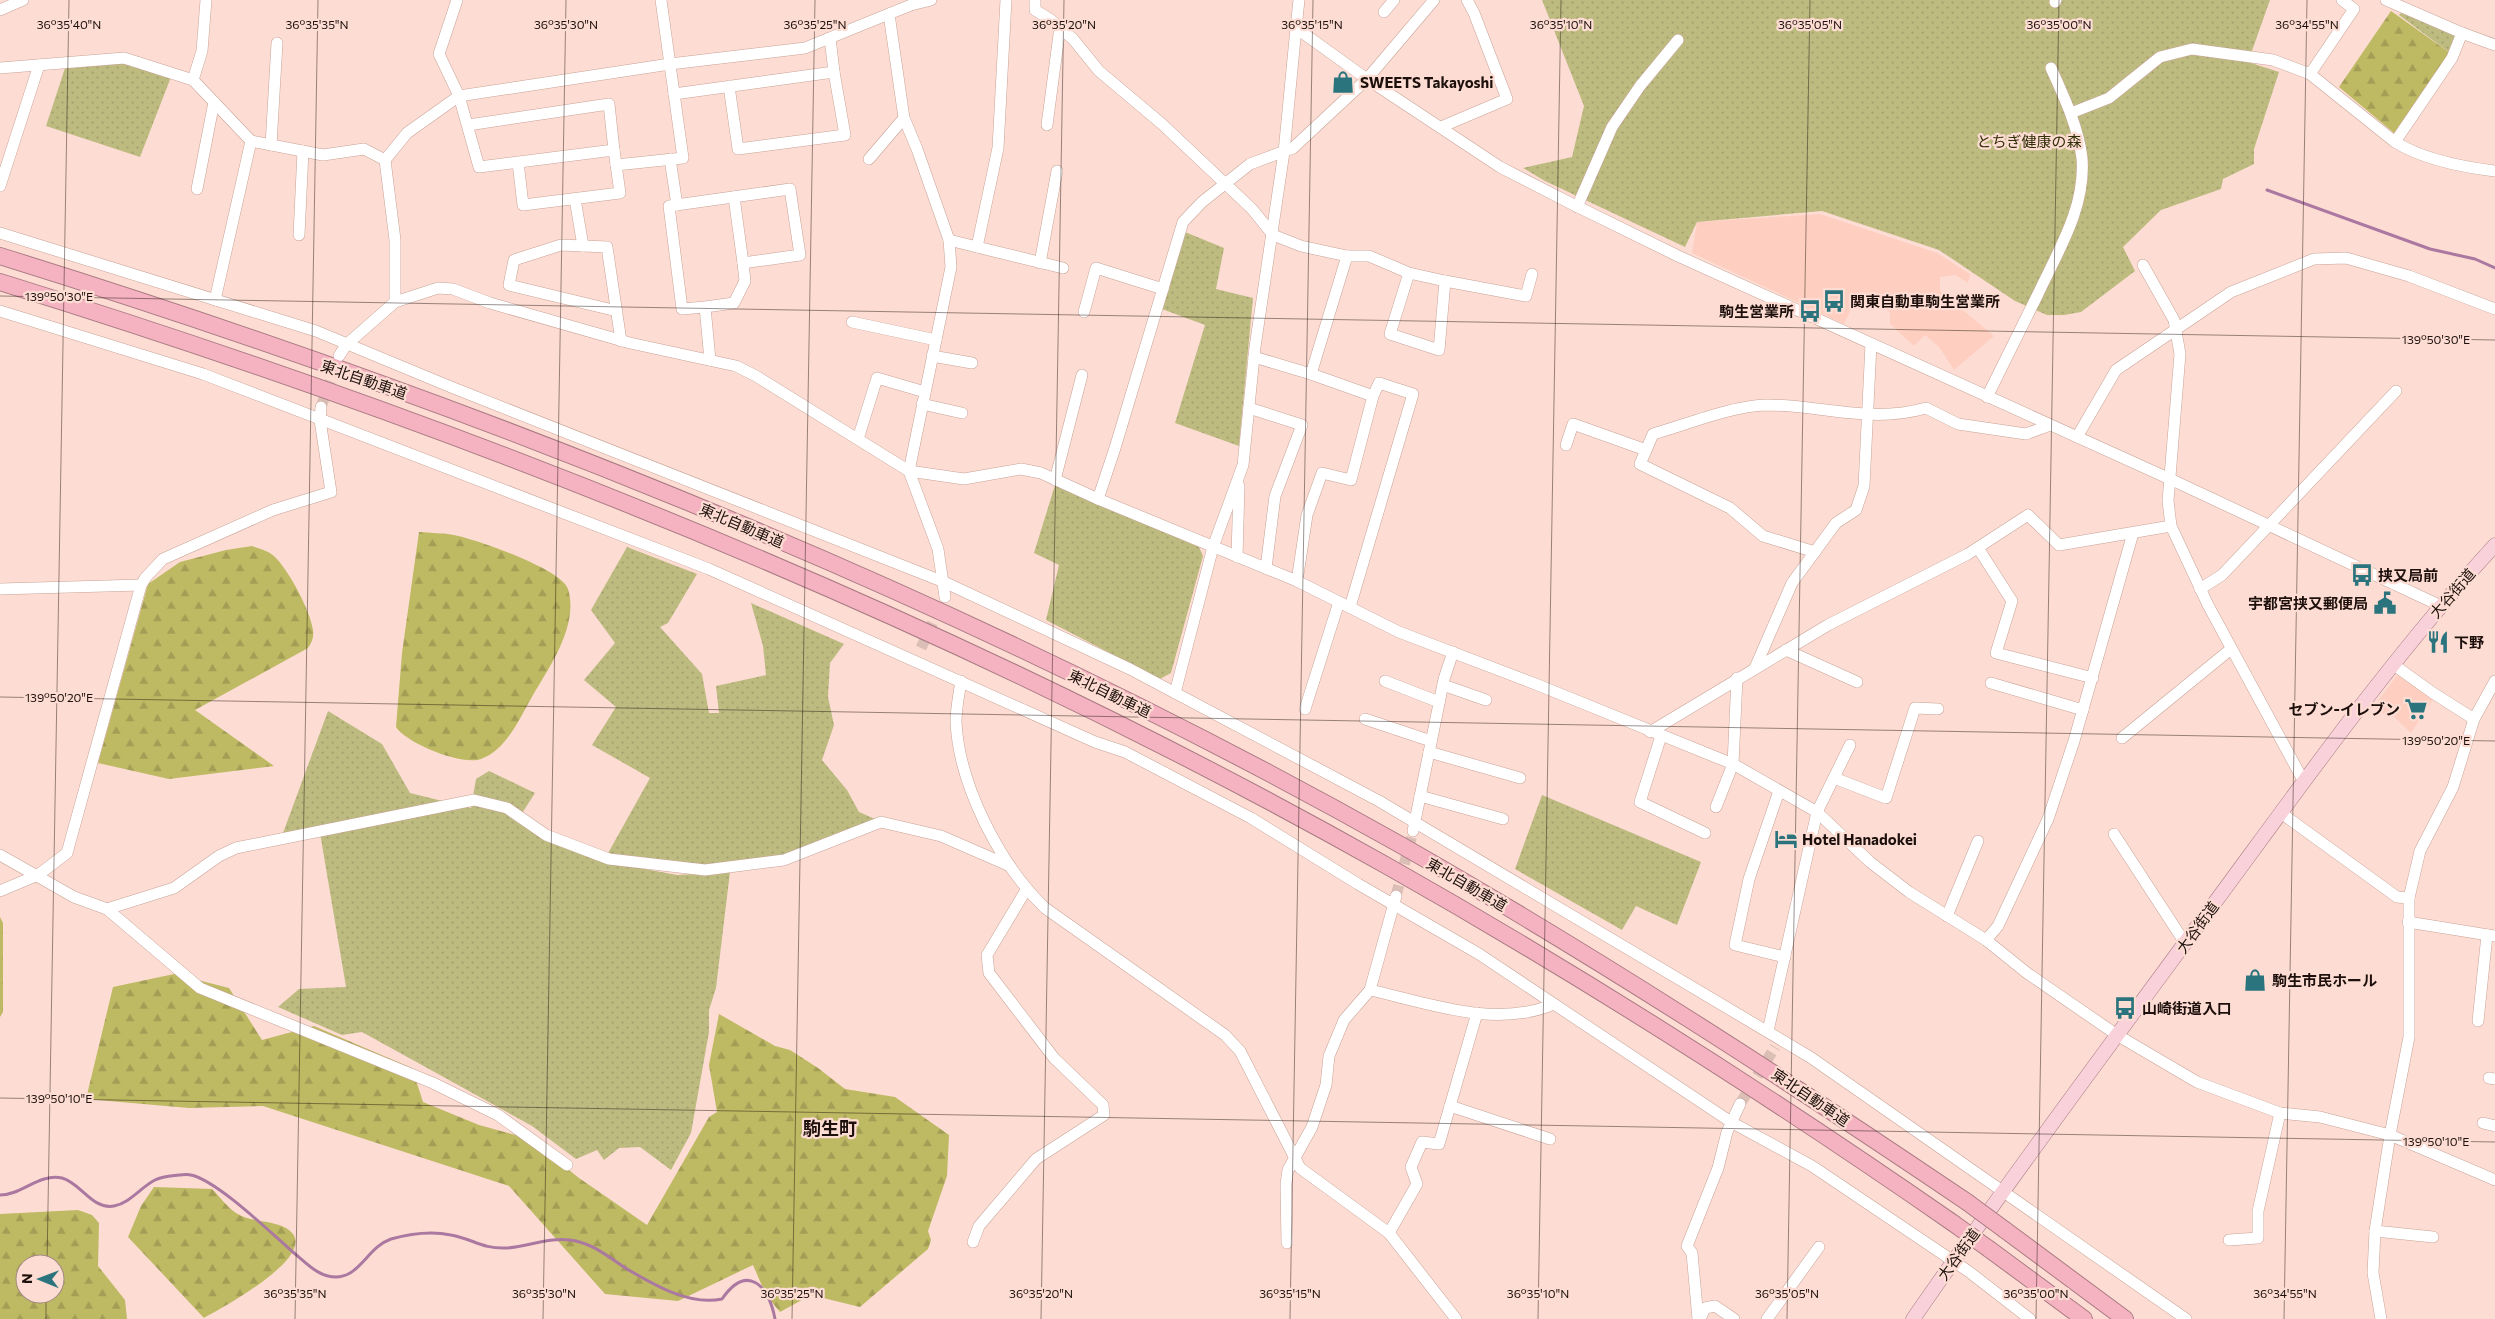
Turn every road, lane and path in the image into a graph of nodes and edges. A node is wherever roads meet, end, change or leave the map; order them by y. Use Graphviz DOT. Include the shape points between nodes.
graph roads {
  1 [pos="22,0"];
  2 [pos="206,0"];
  3 [pos="457,0"];
  4 [pos="661,0"];
  5 [pos="931,0"];
  6 [pos="1006,0"];
  7 [pos="1035,0"];
  8 [pos="1299,0"];
  9 [pos="1394,0"];
  10 [pos="1434,0"];
  11 [pos="1466,0"];
  12 [pos="2342,0"];
  13 [pos="2386,0"];
  14 [pos="910,3"];
  15 [pos="0,10"];
  16 [pos="1384,12"];
  17 [pos="889,14"];
  18 [pos="1060,27"];
  19 [pos="1296,28"];
  20 [pos="2462,33"];
  21 [pos="830,38"];
  22 [pos="1678,40"];
  23 [pos="277,43"];
  24 [pos="2495,45"];
  25 [pos="670,64"];
  26 [pos="39,65"];
  27 [pos="0,68"];
  28 [pos="2051,68"];
  29 [pos="834,72"];
  30 [pos="2310,74"];
  31 [pos="1367,79"];
  32 [pos="192,80"];
  33 [pos="729,86"];
  34 [pos="674,94"];
  35 [pos="460,96"];
  36 [pos="214,102"];
  37 [pos="2072,113"];
  38 [pos="904,118"];
  39 [pos="468,125"];
  40 [pos="1047,125"];
  41 [pos="1441,127"];
  42 [pos="251,141"];
  43 [pos="2396,142"];
  44 [pos="271,145"];
  45 [pos="614,150"];
  46 [pos="302,151"];
  47 [pos="1284,152"];
  48 [pos="670,159"];
  49 [pos="869,159"];
  50 [pos="385,160"];
  51 [pos="518,162"];
  52 [pos="616,165"];
  53 [pos="1057,171"];
  54 [pos="2495,171"];
  55 [pos="1225,183"];
  56 [pos="0,186"];
  57 [pos="198,189"];
  58 [pos="734,196"];
  59 [pos="575,199"];
  60 [pos="677,205"];
  61 [pos="1577,207"];
  62 [pos="0,233"];
  63 [pos="299,234"];
  64 [pos="1273,235"];
  65 [pos="950,240"];
  66 [pos="583,246"];
  67 [pos="977,247"];
  68 [pos="0,256"];
  69 [pos="1347,256"];
  70 [pos="1040,262"];
  71 [pos="743,263"];
  72 [pos="2143,265"];
  73 [pos="1063,268"];
  74 [pos="1410,273"];
  75 [pos="1532,274"];
  76 [pos="1445,280"];
  77 [pos="0,282"];
  78 [pos="1163,289"];
  79 [pos="215,300"];
  80 [pos="395,302"];
  81 [pos="705,307"];
  82 [pos="2495,309"];
  83 [pos="0,311"];
  84 [pos="617,311"];
  85 [pos="1084,312"];
  86 [pos="852,322"];
  87 [pos="2176,330"];
  88 [pos="936,340"];
  89 [pos="621,341"];
  90 [pos="1871,344"];
  91 [pos="346,345"];
  92 [pos="339,356"];
  93 [pos="932,356"];
  94 [pos="1254,356"];
  95 [pos="710,360"];
  96 [pos="972,363"];
  97 [pos="1311,374"];
  98 [pos="1082,375"];
  99 [pos="2396,391"];
  100 [pos="925,392"];
  101 [pos="1373,396"];
  102 [pos="1987,397"];
  103 [pos="922,404"];
  104 [pos="321,407"];
  105 [pos="1249,408"];
  106 [pos="962,413"];
  107 [pos="1866,416"];
  108 [pos="320,420"];
  109 [pos="2050,425"];
  110 [pos="2078,438"];
  111 [pos="858,439"];
  112 [pos="1566,445"];
  113 [pos="1646,450"];
  114 [pos="908,471"];
  115 [pos="1239,477"];
  116 [pos="2170,479"];
  117 [pos="1055,480"];
  118 [pos="1098,499"];
  119 [pos="2268,525"];
  120 [pos="2171,526"];
  121 [pos="2133,534"];
  122 [pos="2495,545"];
  123 [pos="1213,547"];
  124 [pos="1978,548"];
  125 [pos="1814,552"];
  126 [pos="1237,556"];
  127 [pos="1266,568"];
  128 [pos="1297,580"];
  129 [pos="944,582"];
  130 [pos="142,585"];
  131 [pos="0,589"];
  132 [pos="2200,589"];
  133 [pos="945,597"];
  134 [pos="1344,604"];
  135 [pos="2441,606"];
  136 [pos="921,648"];
  137 [pos="2231,648"];
  138 [pos="1786,650"];
  139 [pos="1453,652"];
  140 [pos="916,660"];
  141 [pos="2394,665"];
  142 [pos="1755,668"];
  143 [pos="1738,678"];
  144 [pos="2093,678"];
  145 [pos="961,680"];
  146 [pos="1385,681"];
  147 [pos="1856,682"];
  148 [pos="2495,682"];
  149 [pos="1991,683"];
  150 [pos="1443,685"];
  151 [pos="1175,693"];
  152 [pos="1486,700"];
  153 [pos="1439,702"];
  154 [pos="1305,709"];
  155 [pos="1938,709"];
  156 [pos="2083,710"];
  157 [pos="1365,719"];
  158 [pos="2474,719"];
  159 [pos="1655,734"];
  160 [pos="2122,738"];
  161 [pos="1850,745"];
  162 [pos="1430,746"];
  163 [pos="1733,764"];
  164 [pos="1520,778"];
  165 [pos="1834,778"];
  166 [pos="2304,782"];
  167 [pos="1779,791"];
  168 [pos="1420,796"];
  169 [pos="1716,807"];
  170 [pos="1817,812"];
  171 [pos="2281,813"];
  172 [pos="1503,819"];
  173 [pos="1414,827"];
  174 [pos="1705,833"];
  175 [pos="2114,834"];
  176 [pos="1978,841"];
  177 [pos="0,855"];
  178 [pos="1010,866"];
  179 [pos="38,875"];
  180 [pos="0,890"];
  181 [pos="1026,890"];
  182 [pos="2409,898"];
  183 [pos="1395,901"];
  184 [pos="107,909"];
  185 [pos="1947,916"];
  186 [pos="2408,922"];
  187 [pos="2491,935"];
  188 [pos="1986,940"];
  189 [pos="2185,943"];
  190 [pos="1785,957"];
  191 [pos="1370,990"];
  192 [pos="1554,1004"];
  193 [pos="1477,1013"];
  194 [pos="2478,1021"];
  195 [pos="1768,1031"];
  196 [pos="2117,1035"];
  197 [pos="1740,1104"];
  198 [pos="1450,1106"];
  199 [pos="2280,1113"];
  200 [pos="1731,1122"];
  201 [pos="2483,1124"];
  202 [pos="2495,1126"];
  203 [pos="2390,1135"];
  204 [pos="1550,1139"];
  205 [pos="1295,1159"];
  206 [pos="567,1165"];
  207 [pos="2494,1177"];
  208 [pos="2003,1192"];
  209 [pos="2375,1231"];
  210 [pos="1389,1233"];
  211 [pos="2433,1237"];
  212 [pos="2229,1240"];
  213 [pos="973,1242"];
  214 [pos="1287,1242"];
  215 [pos="1819,1247"];
  216 [pos="1953,1262"];
  217 [pos="1456,1319"];
  218 [pos="1699,1319"];
  219 [pos="1734,1319"];
  220 [pos="1767,1319"];
  221 [pos="1913,1319"];
  222 [pos="2030,1319"];
  223 [pos="2084,1319"];
  224 [pos="2125,1319"];
  225 [pos="2186,1319"];
  226 [pos="2381,1319"];
  1 -- 15 [label="street"];
  2 -- 32 [label="street" via="202,51"];
  3 -- 35 [label="street" via="439,54"];
  4 -- 25 [label="street"];
  5 -- 14 [label="street"];
  6 -- 67 [label="street" via="998,148"];
  7 -- 18 [label="street" via="1035,10"];
  8 -- 19 [label="street"];
  9 -- 16 [label="street"];
  10 -- 31 [label="street"];
  11 -- 41 [label="street" via="1474,13 1506,99"];
  12 -- 30 [label="street" via="2354,10"];
  13 -- 20 [label="street"];
  14 -- 17 [label="street"];
  17 -- 21 [label="street"];
  17 -- 38 [label="street"];
  18 -- 40 [label="street"];
  18 -- 55 [label="street" via="1100,71"];
  19 -- 31 [label="street"];
  19 -- 47 [label="street"];
  20 -- 24 [label="street"];
  20 -- 43 [label="street" via="2452,58"];
  21 -- 25 [label="street" via="805,48"];
  21 -- 29 [label="street"];
  22 -- 61 [label="street" via="1612,127"];
  23 -- 44 [label="street"];
  25 -- 34 [label="street"];
  25 -- 35 [label="street"];
  26 -- 27 [label="street"];
  26 -- 32 [label="street" via="124,58"];
  26 -- 56 [label="street"];
  28 -- 37 [label="street"];
  29 -- 33 [label="street"];
  29 -- 33 [label="street" via="846,135 738,149"];
  30 -- 37 [label="street" via="2273,60 2192,49 2160,57 2109,98"];
  30 -- 43 [label="street"];
  31 -- 41 [label="street"];
  31 -- 47 [label="street" via="1293,148"];
  32 -- 36 [label="street"];
  33 -- 34 [label="street"];
  34 -- 48 [label="street" via="683,158"];
  35 -- 39 [label="street"];
  35 -- 50 [label="street" via="407,133"];
  36 -- 42 [label="street"];
  36 -- 57 [label="street"];
  37 -- 102 [label="street" via="2082,158 2078,204"];
  38 -- 49 [label="street"];
  38 -- 65 [label="street"];
  39 -- 45 [label="street" via="609,104"];
  39 -- 51 [label="street" via="479,167"];
  41 -- 61 [label="street" via="1500,167"];
  42 -- 44 [label="street"];
  42 -- 79 [label="street"];
  43 -- 54 [label="street" via="2410,151 2469,168"];
  44 -- 46 [label="street"];
  45 -- 51 [label="street"];
  45 -- 52 [label="street"];
  46 -- 50 [label="street" via="323,155 364,149"];
  46 -- 63 [label="street"];
  47 -- 55 [label="street" via="1250,164"];
  47 -- 64 [label="street"];
  48 -- 52 [label="street"];
  48 -- 60 [label="street"];
  50 -- 80 [label="street" via="395,240"];
  51 -- 59 [label="street" via="523,205"];
  52 -- 59 [label="street" via="620,193"];
  53 -- 70 [label="street"];
  55 -- 64 [label="street"];
  55 -- 78 [label="street" via="1183,222"];
  58 -- 60 [label="street"];
  58 -- 71 [label="street"];
  58 -- 71 [label="street" via="790,188 800,255"];
  59 -- 66 [label="street"];
  60 -- 81 [label="street" via="669,206 682,309"];
  61 -- 90 [label="street"];
  62 -- 79 [label="street"];
  64 -- 69 [label="street" via="1301,246"];
  64 -- 94 [label="street"];
  65 -- 67 [label="street"];
  65 -- 88 [label="street" via="951,267"];
  66 -- 84 [label="street" via="607,247"];
  66 -- 84 [label="street" via="561,245 514,260 509,285"];
  67 -- 70 [label="street"];
  68 -- 224 [label="highway, 東北自動車道, bridge" via="384,386 628,478 948,615 1092,684 1396,843 1715,1034 1967,1202"];
  69 -- 74 [label="street" via="1369,256"];
  69 -- 97 [label="street"];
  70 -- 73 [label="street"];
  71 -- 81 [label="street" via="745,282 734,303"];
  72 -- 87 [label="street" via="2174,320"];
  74 -- 76 [label="street"];
  74 -- 76 [label="street" via="1390,334 1439,350"];
  75 -- 76 [label="street" via="1526,296"];
  77 -- 223 [label="highway, 東北自動車道, bridge" via="161,334 374,409 628,505 814,583 1100,716 1386,865 1494,928 1706,1058 1953,1222"];
  78 -- 85 [label="street" via="1096,268"];
  78 -- 118 [label="street"];
  79 -- 91 [label="street" via="316,331"];
  80 -- 89 [label="street" via="438,288 452,289"];
  80 -- 91 [label="street"];
  81 -- 95 [label="street"];
  82 -- 87 [label="street" via="2409,276 2346,258 2314,260 2231,292"];
  83 -- 108 [label="street" via="203,374"];
  84 -- 89 [label="street"];
  86 -- 88 [label="street"];
  87 -- 110 [label="street" via="2116,370"];
  87 -- 116 [label="street" via="2180,354"];
  88 -- 93 [label="street"];
  89 -- 95 [label="street"];
  90 -- 102 [label="street"];
  90 -- 107 [label="street"];
  91 -- 92 [label="street"];
  91 -- 129 [label="street"];
  93 -- 96 [label="street"];
  93 -- 100 [label="street"];
  94 -- 97 [label="street"];
  94 -- 105 [label="street"];
  95 -- 111 [label="street" via="736,366 756,376"];
  97 -- 101 [label="street"];
  98 -- 117 [label="street"];
  99 -- 119 [label="street"];
  100 -- 103 [label="street"];
  100 -- 111 [label="street" via="877,378"];
  101 -- 128 [label="street" via="1351,480 1322,473 1307,515"];
  101 -- 134 [label="street" via="1379,383 1413,394"];
  102 -- 109 [label="street"];
  103 -- 106 [label="street"];
  103 -- 114 [label="street"];
  104 -- 108 [label="street"];
  105 -- 115 [label="street"];
  105 -- 127 [label="street" via="1302,425 1274,496"];
  107 -- 109 [label="street" via="1908,413 1926,408 1958,424 2026,434"];
  107 -- 113 [label="street" via="1768,405 1747,407 1653,434"];
  107 -- 125 [label="street" via="1864,486 1856,510 1836,523"];
  108 -- 130 [label="street" via="332,492 273,510 163,560"];
  108 -- 140 [label="street" via="709,568"];
  109 -- 110 [label="street"];
  110 -- 116 [label="street"];
  111 -- 114 [label="street"];
  112 -- 113 [label="street" via="1573,424"];
  113 -- 125 [label="street" via="1640,464 1730,508 1763,536"];
  114 -- 117 [label="street" via="964,479 1021,469"];
  114 -- 129 [label="street" via="938,549"];
  115 -- 123 [label="street"];
  115 -- 126 [label="street"];
  116 -- 119 [label="street"];
  116 -- 120 [label="street"];
  117 -- 118 [label="street"];
  118 -- 123 [label="street"];
  119 -- 132 [label="street" via="2222,575"];
  119 -- 135 [label="street"];
  120 -- 121 [label="street"];
  120 -- 132 [label="street"];
  121 -- 124 [label="street" via="2059,545 2028,515"];
  121 -- 144 [label="street"];
  122 -- 135 [label="main road, 大谷街道"];
  123 -- 126 [label="street"];
  123 -- 151 [label="street"];
  124 -- 138 [label="street"];
  124 -- 144 [label="street" via="2012,600 1996,652"];
  125 -- 142 [label="street" via="1792,583"];
  126 -- 127 [label="street"];
  127 -- 128 [label="street"];
  128 -- 134 [label="street"];
  129 -- 133 [label="street"];
  129 -- 151 [label="street"];
  130 -- 131 [label="street"];
  130 -- 179 [label="street" via="67,853"];
  132 -- 137 [label="street"];
  134 -- 139 [label="street" via="1399,632"];
  134 -- 154 [label="street"];
  135 -- 141 [label="main road, 大谷街道"];
  136 -- 140 [label="street"];
  137 -- 160 [label="street"];
  137 -- 166 [label="street"];
  138 -- 142 [label="street"];
  138 -- 147 [label="street"];
  139 -- 150 [label="street"];
  139 -- 159 [label="street"];
  140 -- 145 [label="street"];
  141 -- 158 [label="street"];
  141 -- 166 [label="main road, 大谷街道"];
  142 -- 143 [label="street"];
  143 -- 159 [label="street"];
  143 -- 163 [label="street"];
  144 -- 156 [label="street"];
  145 -- 178 [label="street" via="956,723 964,762 977,809"];
  145 -- 183 [label="street" via="1095,742 1133,756 1251,818"];
  146 -- 153 [label="street"];
  148 -- 158 [label="street"];
  149 -- 156 [label="street"];
  150 -- 152 [label="street"];
  150 -- 153 [label="street"];
  151 -- 173 [label="street"];
  153 -- 162 [label="street"];
  155 -- 165 [label="street" via="1915,708 1886,798"];
  156 -- 188 [label="street" via="2048,819 1998,926"];
  157 -- 162 [label="street"];
  158 -- 182 [label="street" via="2453,787 2420,851"];
  159 -- 163 [label="street"];
  159 -- 174 [label="street" via="1640,802"];
  161 -- 165 [label="street"];
  162 -- 164 [label="street"];
  162 -- 168 [label="street"];
  163 -- 167 [label="street"];
  163 -- 169 [label="street"];
  165 -- 170 [label="street"];
  166 -- 171 [label="main road, 大谷街道"];
  167 -- 170 [label="street"];
  167 -- 190 [label="street" via="1749,879 1735,945"];
  168 -- 172 [label="street"];
  168 -- 173 [label="street"];
  170 -- 185 [label="street" via="1870,862 1908,892"];
  170 -- 190 [label="street"];
  171 -- 182 [label="street" via="2397,897"];
  171 -- 189 [label="main road, 大谷街道"];
  173 -- 195 [label="street"];
  175 -- 189 [label="street"];
  176 -- 185 [label="street"];
  177 -- 179 [label="street"];
  178 -- 181 [label="street"];
  178 -- 184 [label="street" via="941,836 880,822 784,860 705,870 610,859 546,835 507,808 474,800 236,848 174,888"];
  179 -- 180 [label="street"];
  179 -- 184 [label="street" via="74,897"];
  181 -- 205 [label="street" via="1045,908 1225,1035 1240,1051"];
  181 -- 213 [label="street" via="987,955 989,973 1054,1058 1103,1105 1104,1115 1036,1159 979,1226"];
  182 -- 186 [label="street"];
  183 -- 191 [label="street"];
  183 -- 192 [label="street"];
  184 -- 206 [label="street" via="200,988 433,1083 498,1115"];
  185 -- 188 [label="street"];
  186 -- 187 [label="street"];
  186 -- 203 [label="street" via="2409,1037"];
  187 -- 194 [label="street"];
  188 -- 196 [label="street" via="2027,973"];
  189 -- 196 [label="main road, 大谷街道"];
  190 -- 195 [label="street"];
  191 -- 193 [label="street"];
  191 -- 205 [label="street" via="1344,1020 1329,1056 1326,1085 1312,1127"];
  192 -- 193 [label="street" via="1536,1012 1507,1015"];
  192 -- 200 [label="street"];
  193 -- 198 [label="street"];
  195 -- 208 [label="street" via="1778,1043 1810,1057"];
  196 -- 199 [label="street" via="2197,1082"];
  196 -- 208 [label="main road, 大谷街道"];
  197 -- 200 [label="street"];
  198 -- 204 [label="street"];
  198 -- 210 [label="street" via="1438,1144 1422,1142 1411,1168 1417,1184"];
  199 -- 203 [label="street" via="2320,1117"];
  199 -- 212 [label="street" via="2258,1211 2258,1238"];
  200 -- 216 [label="street" via="1812,1166"];
  200 -- 218 [label="street" via="1718,1168 1687,1246 1692,1253"];
  201 -- 202 [label="street"];
  203 -- 207 [label="street"];
  203 -- 209 [label="street"];
  205 -- 210 [label="street" via="1300,1168"];
  205 -- 214 [label="street" via="1288,1170 1286,1184"];
  208 -- 216 [label="main road, 大谷街道"];
  208 -- 225 [label="street"];
  209 -- 211 [label="street"];
  209 -- 226 [label="street" via="2373,1273"];
  210 -- 217 [label="street"];
  215 -- 220 [label="street"];
  216 -- 221 [label="main road, 大谷街道"];
  216 -- 222 [label="street"];
  218 -- 219 [label="street" via="1705,1308 1715,1306"];
}
